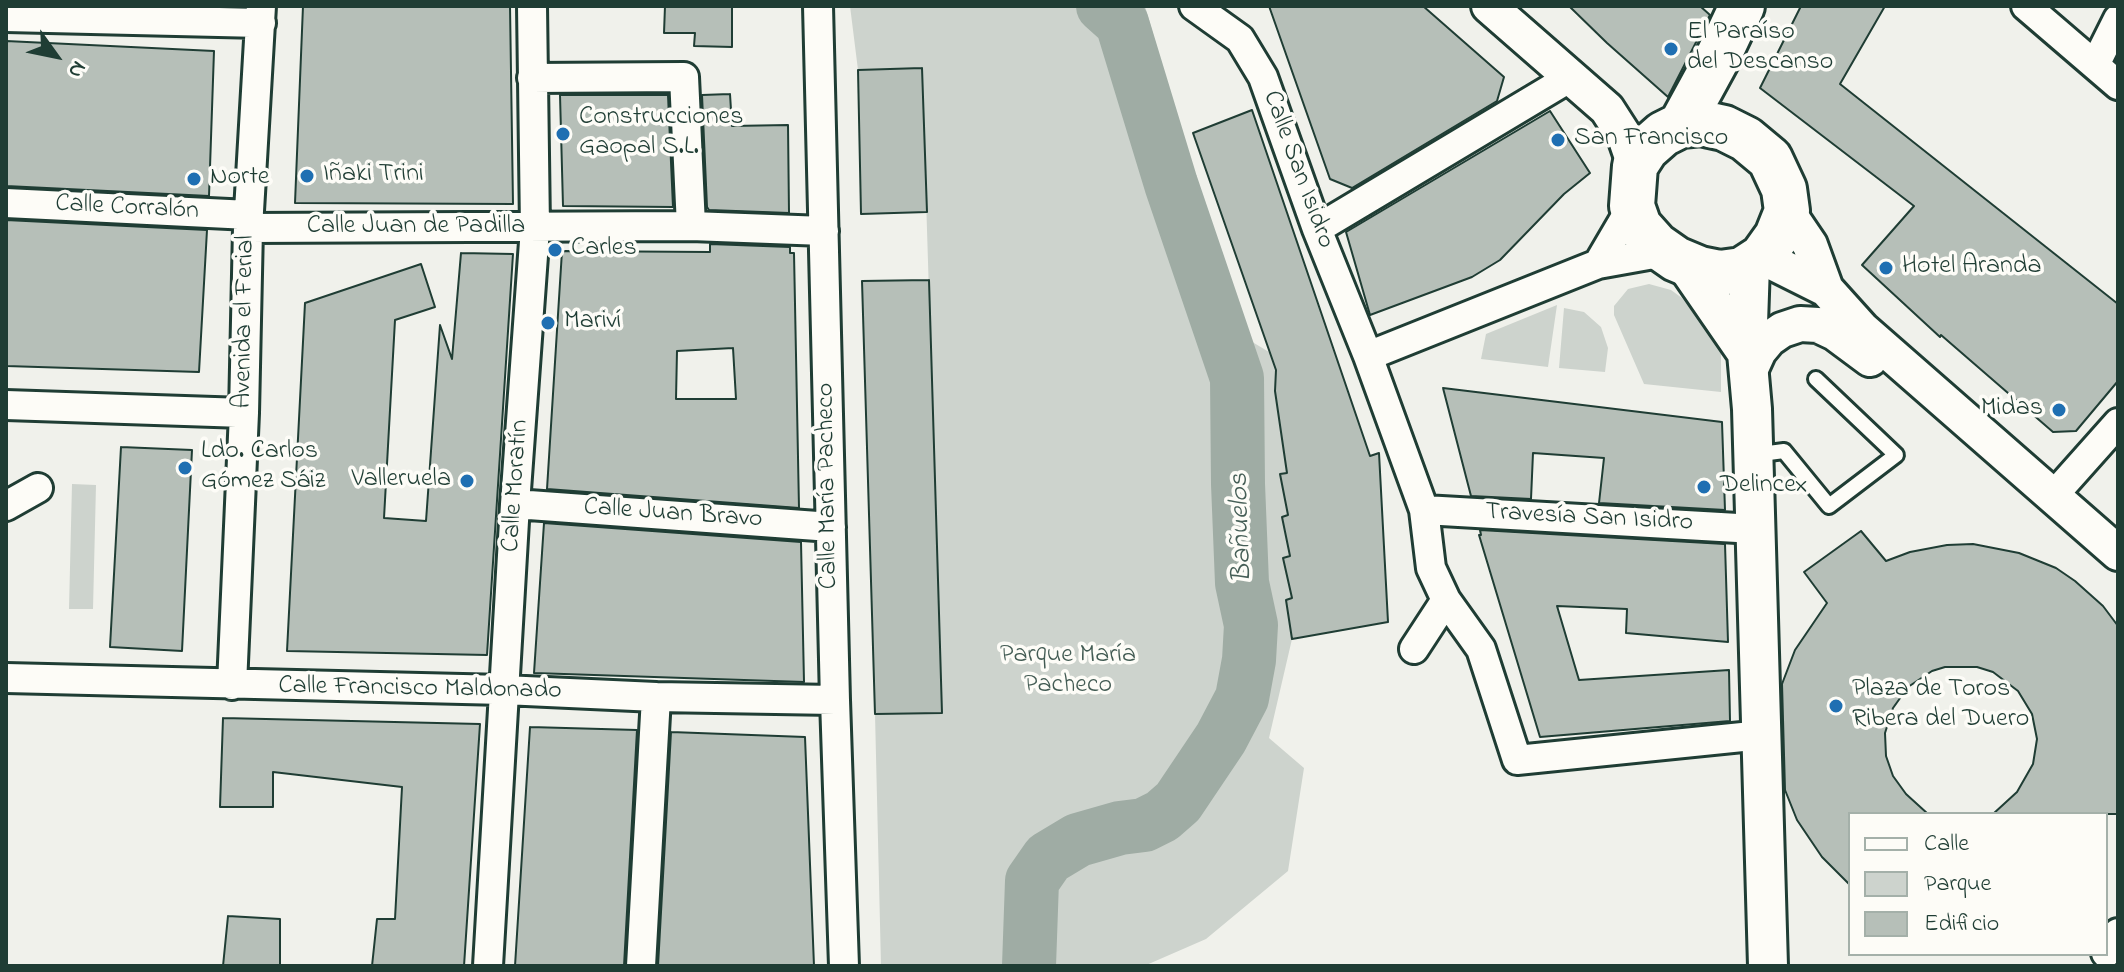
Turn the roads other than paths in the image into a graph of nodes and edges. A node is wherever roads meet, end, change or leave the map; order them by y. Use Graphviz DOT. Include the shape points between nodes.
graph roads {
  1 [pos="532,6"];
  2 [pos="818,6"];
  3 [pos="1194,6"];
  4 [pos="1489,6"];
  5 [pos="1742,6"];
  6 [pos="2026,6"];
  7 [pos="261,15"];
  8 [pos="6,17"];
  9 [pos="2118,19"];
  10 [pos="1717,59"];
  11 [pos="2095,65"];
  12 [pos="1571,77"];
  13 [pos="532,78"];
  14 [pos="2118,85"];
  15 [pos="1732,132"];
  16 [pos="1653,158"];
  17 [pos="6,203"];
  18 [pos="1787,211"];
  19 [pos="248,221"];
  20 [pos="691,226"];
  21 [pos="535,228"];
  22 [pos="1317,229"];
  23 [pos="824,231"];
  24 [pos="1675,257"];
  25 [pos="1756,260"];
  26 [pos="1598,264"];
  27 [pos="1826,289"];
  28 [pos="1368,356"];
  29 [pos="1748,363"];
  30 [pos="1816,379"];
  31 [pos="1920,382"];
  32 [pos="6,405"];
  33 [pos="244,413"];
  34 [pos="2118,423"];
  35 [pos="1753,455"];
  36 [pos="38,488"];
  37 [pos="2053,496"];
  38 [pos="515,504"];
  39 [pos="6,506"];
  40 [pos="1424,510"];
  41 [pos="831,527"];
  42 [pos="1755,529"];
  43 [pos="2118,553"];
  44 [pos="1446,600"];
  45 [pos="1414,649"];
  46 [pos="6,678"];
  47 [pos="232,685"];
  48 [pos="504,690"];
  49 [pos="656,697"];
  50 [pos="835,700"];
  51 [pos="1762,735"];
  52 [pos="488,966"];
  53 [pos="641,966"];
  54 [pos="844,966"];
  55 [pos="1768,966"];
  1 -- 13 [label="street, Calle Moratín"];
  2 -- 23 [label="street, Calle María Pacheco"];
  3 -- 22 [label="street, Calle San Isidro" via="1240,39 1263,77"];
  4 -- 12 [label="street"];
  5 -- 10 [label="main road"];
  6 -- 11 [label="street"];
  7 -- 8 [label="street"];
  7 -- 19 [label="street, Avenida el Ferial"];
  9 -- 11 [label="street"];
  10 -- 15 [label="main road" via="1720,101"];
  10 -- 16 [label="main road"];
  11 -- 14 [label="street"];
  12 -- 16 [label="street"];
  12 -- 22 [label="street"];
  13 -- 20 [label="street" via="684,77"];
  13 -- 21 [label="street, Calle Moratín"];
  15 -- 16 [label="main road" via="1701,123"];
  15 -- 18 [label="main road" via="1770,159"];
  16 -- 24 [label="main road" via="1639,226"];
  16 -- 26 [label="street"];
  17 -- 19 [label="street, Calle Corralón"];
  18 -- 25 [label="main road" via="1777,236"];
  18 -- 27 [label="street" via="1810,245"];
  19 -- 21 [label="street, Calle Juan de Padilla"];
  19 -- 33 [label="street, Avenida el Ferial"];
  20 -- 21 [label="street, Calle Juan de Padilla"];
  20 -- 23 [label="street, Calle Juan de Padilla"];
  21 -- 38 [label="street, Calle Moratín"];
  22 -- 28 [label="street, Calle San Isidro"];
  23 -- 41 [label="street, Calle María Pacheco"];
  24 -- 25 [label="main road" via="1720,273 1742,270"];
  24 -- 26 [label="street"];
  24 -- 29 [label="main road"];
  25 -- 27 [label="street"];
  25 -- 29 [label="main road"];
  26 -- 28 [label="street"];
  27 -- 31 [label="street"];
  28 -- 40 [label="street, Calle San Isidro"];
  29 -- 31 [label="street" via="1782,330 1818,325 1867,357"];
  29 -- 35 [label="main road"];
  30 -- 35 [label="lane" via="1896,455 1829,506 1784,451"];
  31 -- 37 [label="street"];
  32 -- 33 [label="street"];
  33 -- 47 [label="street, Avenida el Ferial"];
  34 -- 37 [label="street"];
  35 -- 42 [label="main road"];
  36 -- 39 [label="street"];
  37 -- 43 [label="street"];
  38 -- 41 [label="street, Calle Juan Bravo"];
  38 -- 48 [label="street, Calle Moratín"];
  40 -- 42 [label="street, Travesía San Isidro"];
  40 -- 44 [label="street, Calle San Isidro" via="1431,568"];
  41 -- 50 [label="street, Calle María Pacheco"];
  42 -- 51 [label="main road"];
  44 -- 45 [label="street"];
  44 -- 51 [label="street, Calle San Isidro" via="1481,649 1517,760"];
  46 -- 47 [label="street, Calle Francisco Maldonado"];
  47 -- 48 [label="street, Calle Francisco Maldonado"];
  48 -- 49 [label="street, Calle Francisco Maldonado"];
  48 -- 52 [label="street, Calle Moratín"];
  49 -- 50 [label="street, Calle Francisco Maldonado"];
  49 -- 53 [label="street"];
  50 -- 54 [label="street, Calle María Pacheco"];
  51 -- 55 [label="main road"];
}
